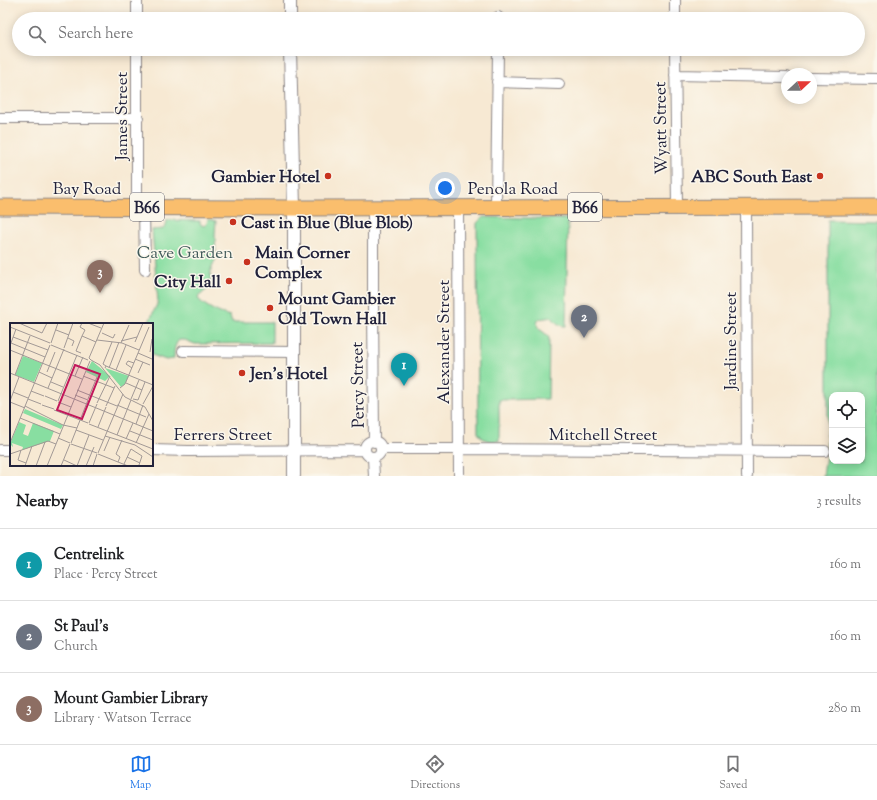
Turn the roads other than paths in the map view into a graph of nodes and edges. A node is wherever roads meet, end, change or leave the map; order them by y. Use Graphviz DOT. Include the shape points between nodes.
graph roads {
  1 [pos="137,0"];
  2 [pos="290,0"];
  3 [pos="675,0"];
  4 [pos="137,12"];
  5 [pos="290,12"];
  6 [pos="675,12"];
  7 [pos="137,56"];
  8 [pos="290,56"];
  9 [pos="498,56"];
  10 [pos="675,56"];
  11 [pos="675,75"];
  12 [pos="781,77"];
  13 [pos="817,78"];
  14 [pos="877,79"];
  15 [pos="497,82"];
  16 [pos="558,84"];
  17 [pos="0,118"];
  18 [pos="138,118"];
  19 [pos="677,206"];
  20 [pos="0,207"];
  21 [pos="140,207"];
  22 [pos="373,207"];
  23 [pos="458,207"];
  24 [pos="496,207"];
  25 [pos="746,207"];
  26 [pos="877,207"];
  27 [pos="294,208"];
  28 [pos="145,270"];
  29 [pos="183,352"];
  30 [pos="293,352"];
  31 [pos="377,445"];
  32 [pos="459,449"];
  33 [pos="153,450"];
  34 [pos="294,450"];
  35 [pos="365,450"];
  36 [pos="746,450"];
  37 [pos="825,451"];
  38 [pos="373,458"];
  39 [pos="294,476"];
  40 [pos="374,476"];
  41 [pos="459,476"];
  42 [pos="747,476"];
  1 -- 4 [label="street"];
  2 -- 5 [label="street"];
  3 -- 6 [label="street"];
  7 -- 18 [label="street, James Street"];
  8 -- 27 [label="street"];
  9 -- 15 [label="street"];
  10 -- 11 [label="street, Wyatt Street"];
  11 -- 12 [label="street"];
  11 -- 19 [label="street, Wyatt Street"];
  13 -- 14 [label="street"];
  15 -- 16 [label="street"];
  15 -- 24 [label="street"];
  17 -- 18 [label="street"];
  18 -- 21 [label="street, James Street"];
  19 -- 24 [label="main road, Penola Road / B66"];
  19 -- 25 [label="main road, Penola Road / B66"];
  20 -- 21 [label="main road, Bay Road / B66"];
  21 -- 27 [label="main road, Bay Road / B66"];
  21 -- 28 [label="street, James Street"];
  22 -- 23 [label="main road, Penola Road / B66"];
  22 -- 27 [label="main road, Penola Road / B66"];
  22 -- 31 [label="street, Percy Street" via="372,299"];
  23 -- 24 [label="main road, Penola Road / B66"];
  23 -- 32 [label="street, Alexander Street"];
  25 -- 26 [label="main road, Penola Road / B66"];
  25 -- 36 [label="street, Jardine Street"];
  27 -- 30 [label="street"];
  29 -- 30 [label="street"];
  30 -- 34 [label="street"];
  31 -- 32 [label="street, Mitchell Street"];
  31 -- 35 [label="street" via="369,443"];
  31 -- 38 [label="street" via="380,452"];
  32 -- 36 [label="street, Mitchell Street"];
  32 -- 41 [label="street, Alexander Street"];
  33 -- 34 [label="street, Ferrers Street"];
  34 -- 35 [label="street"];
  34 -- 39 [label="street"];
  35 -- 38 [label="street" via="368,456"];
  36 -- 37 [label="street, Mitchell Street"];
  36 -- 42 [label="street, Jardine Street"];
  38 -- 40 [label="street"];
}
